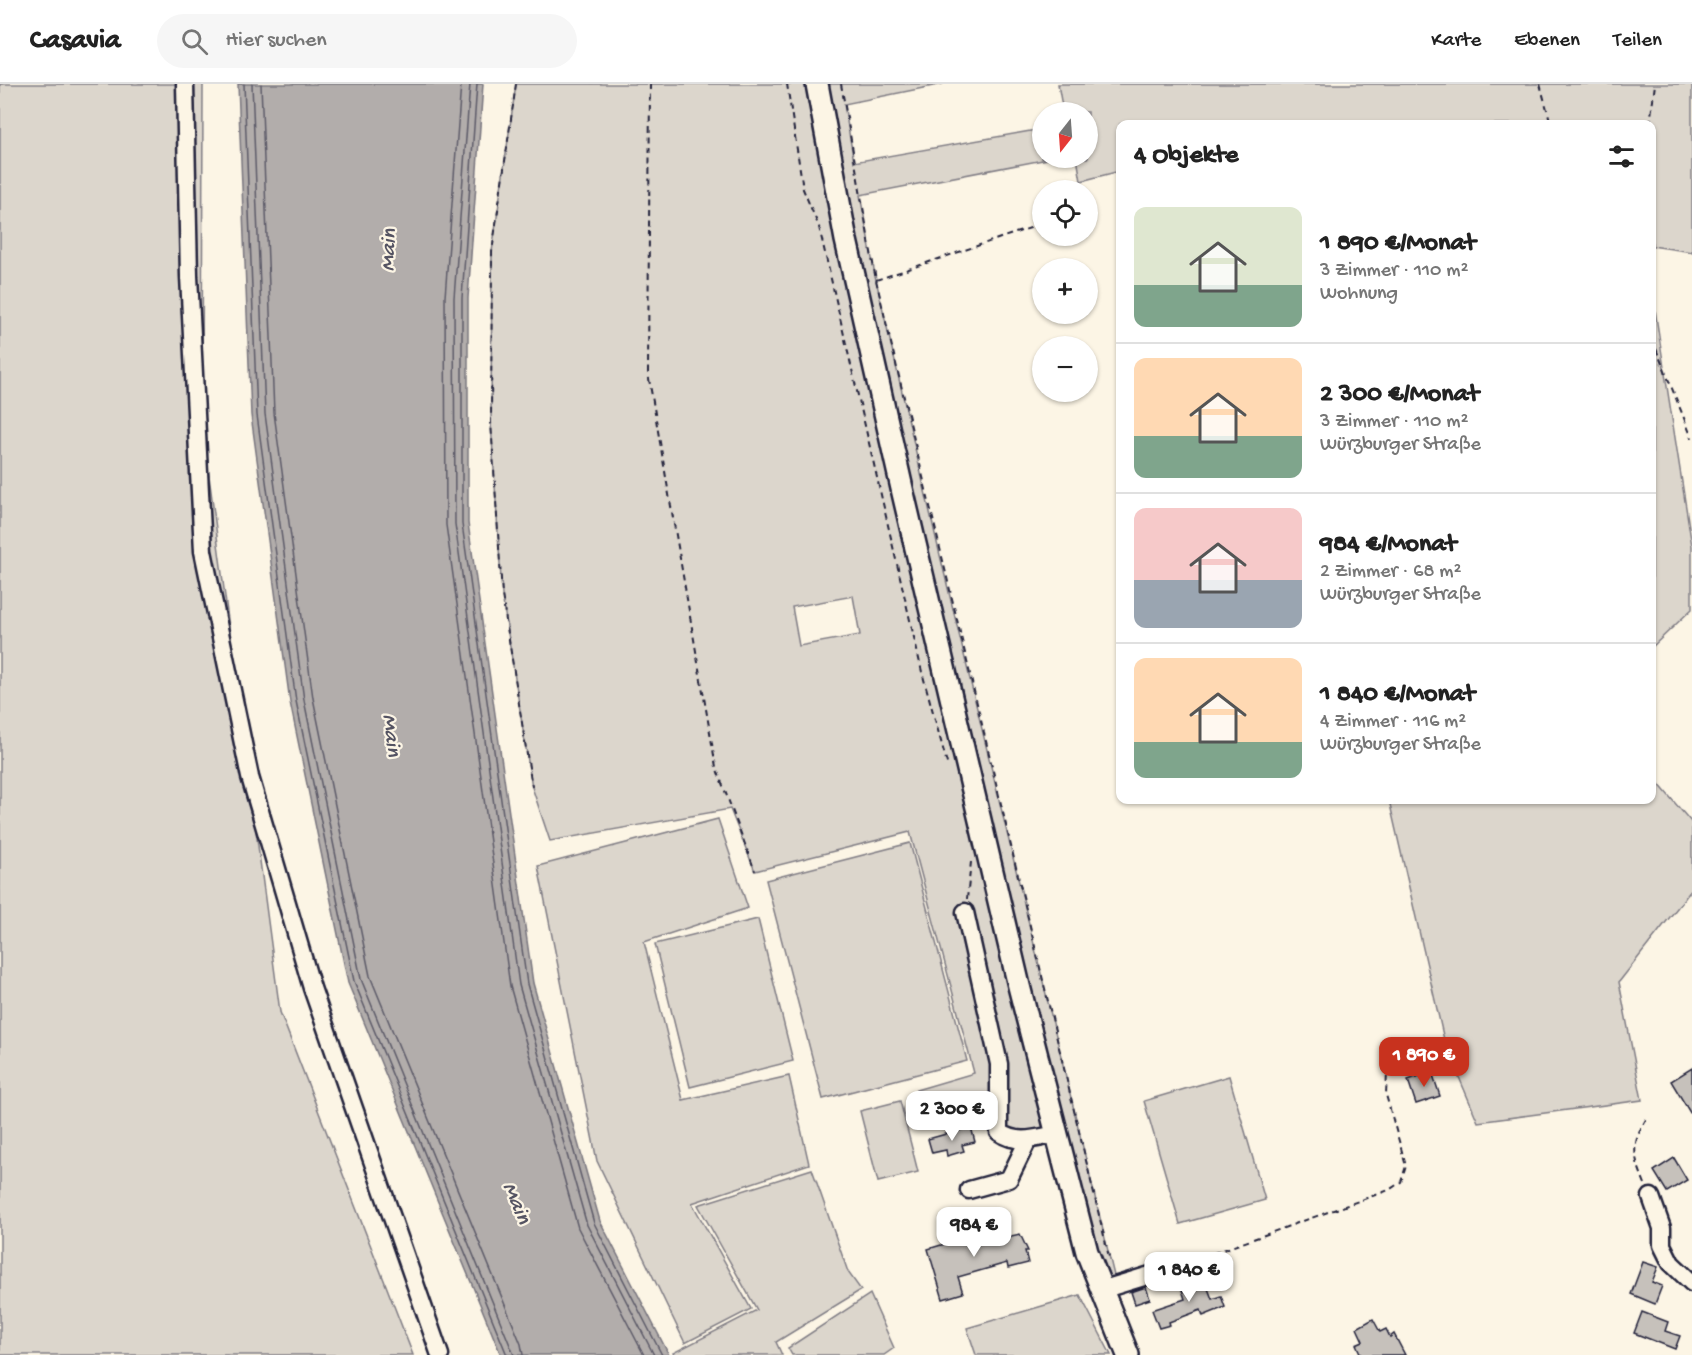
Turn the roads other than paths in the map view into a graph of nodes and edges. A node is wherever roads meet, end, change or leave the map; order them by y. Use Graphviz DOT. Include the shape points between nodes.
graph roads {
  1 [pos="185,84"];
  2 [pos="817,84"];
  3 [pos="964,912"];
  4 [pos="1057,1134"];
  5 [pos="1028,1140"];
  6 [pos="969,1190"];
  7 [pos="1651,1197"];
  8 [pos="1170,1269"];
  9 [pos="1692,1282"];
  10 [pos="1108,1287"];
  11 [pos="440,1355"];
  12 [pos="1128,1355"];
  1 -- 11 [label="street" via="189,276 203,550 250,777 305,965"];
  2 -- 4 [label="main road" via="846,240 903,493"];
  3 -- 5 [label="street" via="999,1064 997,1126 1005,1136"];
  4 -- 5 [label="street"];
  4 -- 10 [label="main road" via="1075,1208"];
  5 -- 6 [label="street" via="1009,1179"];
  7 -- 9 [label="street" via="1662,1228 1662,1245 1671,1263"];
  8 -- 10 [label="street"];
  10 -- 12 [label="main road"];
}
